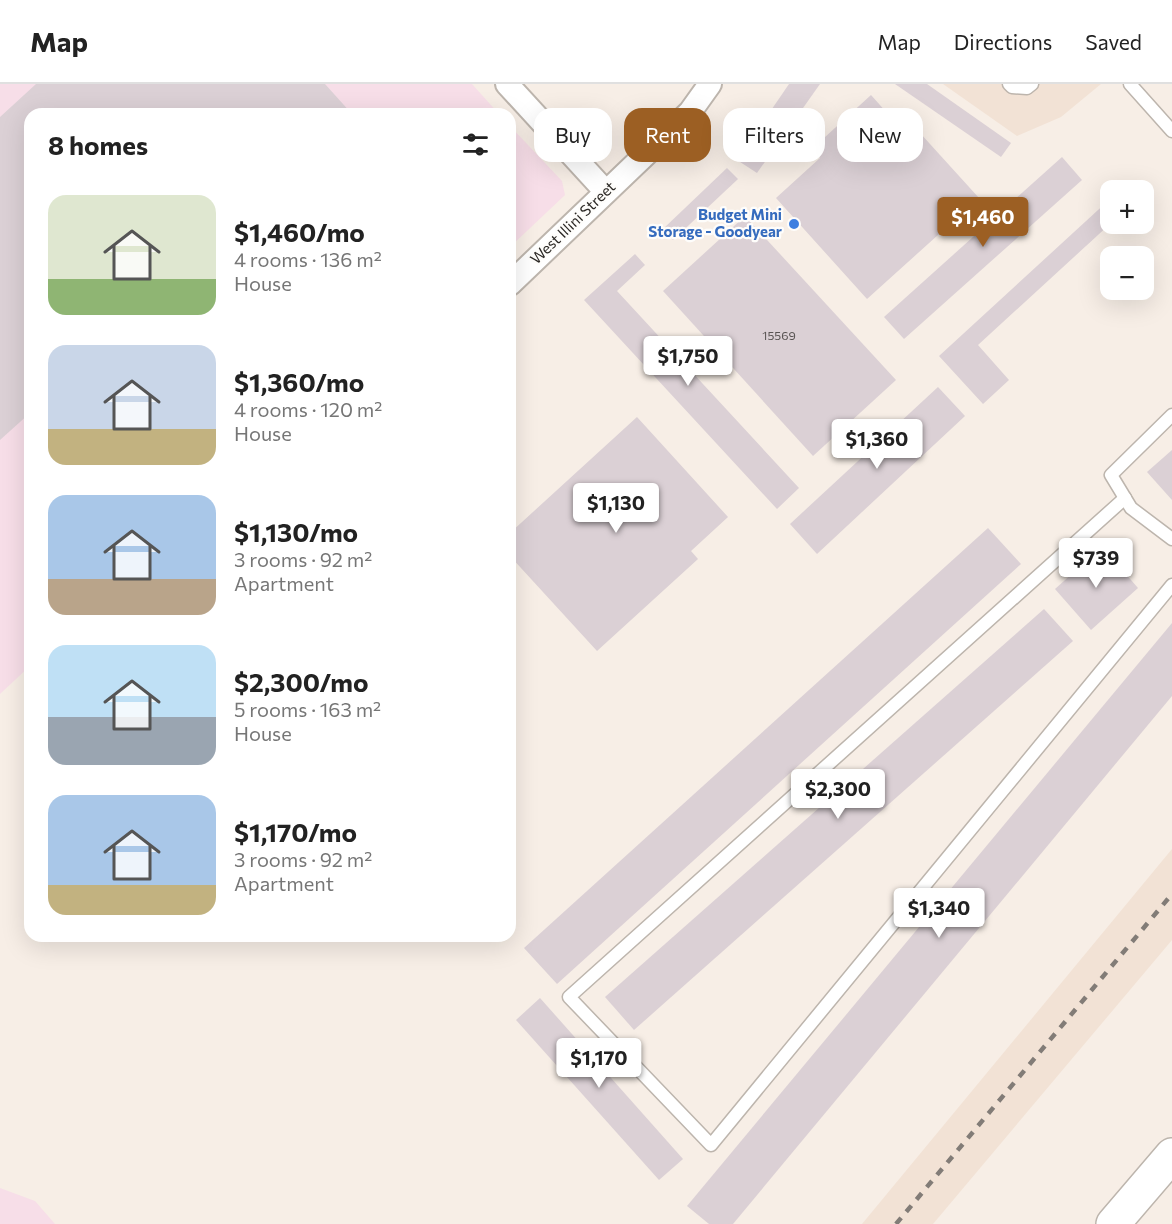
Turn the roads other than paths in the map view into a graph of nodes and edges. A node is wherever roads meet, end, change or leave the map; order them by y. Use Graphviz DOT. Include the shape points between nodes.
graph roads {
  1 [pos="507,84"];
  2 [pos="710,84"];
  3 [pos="1008,84"];
  4 [pos="1032,84"];
  5 [pos="1130,84"];
  6 [pos="1172,131"];
  7 [pos="606,192"];
  8 [pos="516,278"];
  9 [pos="1172,415"];
  10 [pos="1125,498"];
  11 [pos="1172,539"];
  12 [pos="1172,585"];
  13 [pos="1172,1155"];
  14 [pos="1113,1224"];
  1 -- 7 [label="street"];
  2 -- 7 [label="street, West Illini Street" via="690,112"];
  3 -- 4 [label="lane" via="1027,88"];
  5 -- 6 [label="lane"];
  7 -- 8 [label="street, West Illini Street"];
  9 -- 10 [label="lane" via="1111,475"];
  10 -- 11 [label="lane" via="1131,508"];
  10 -- 12 [label="lane" via="569,997 711,1144"];
  13 -- 14 [label="main road"];
}
